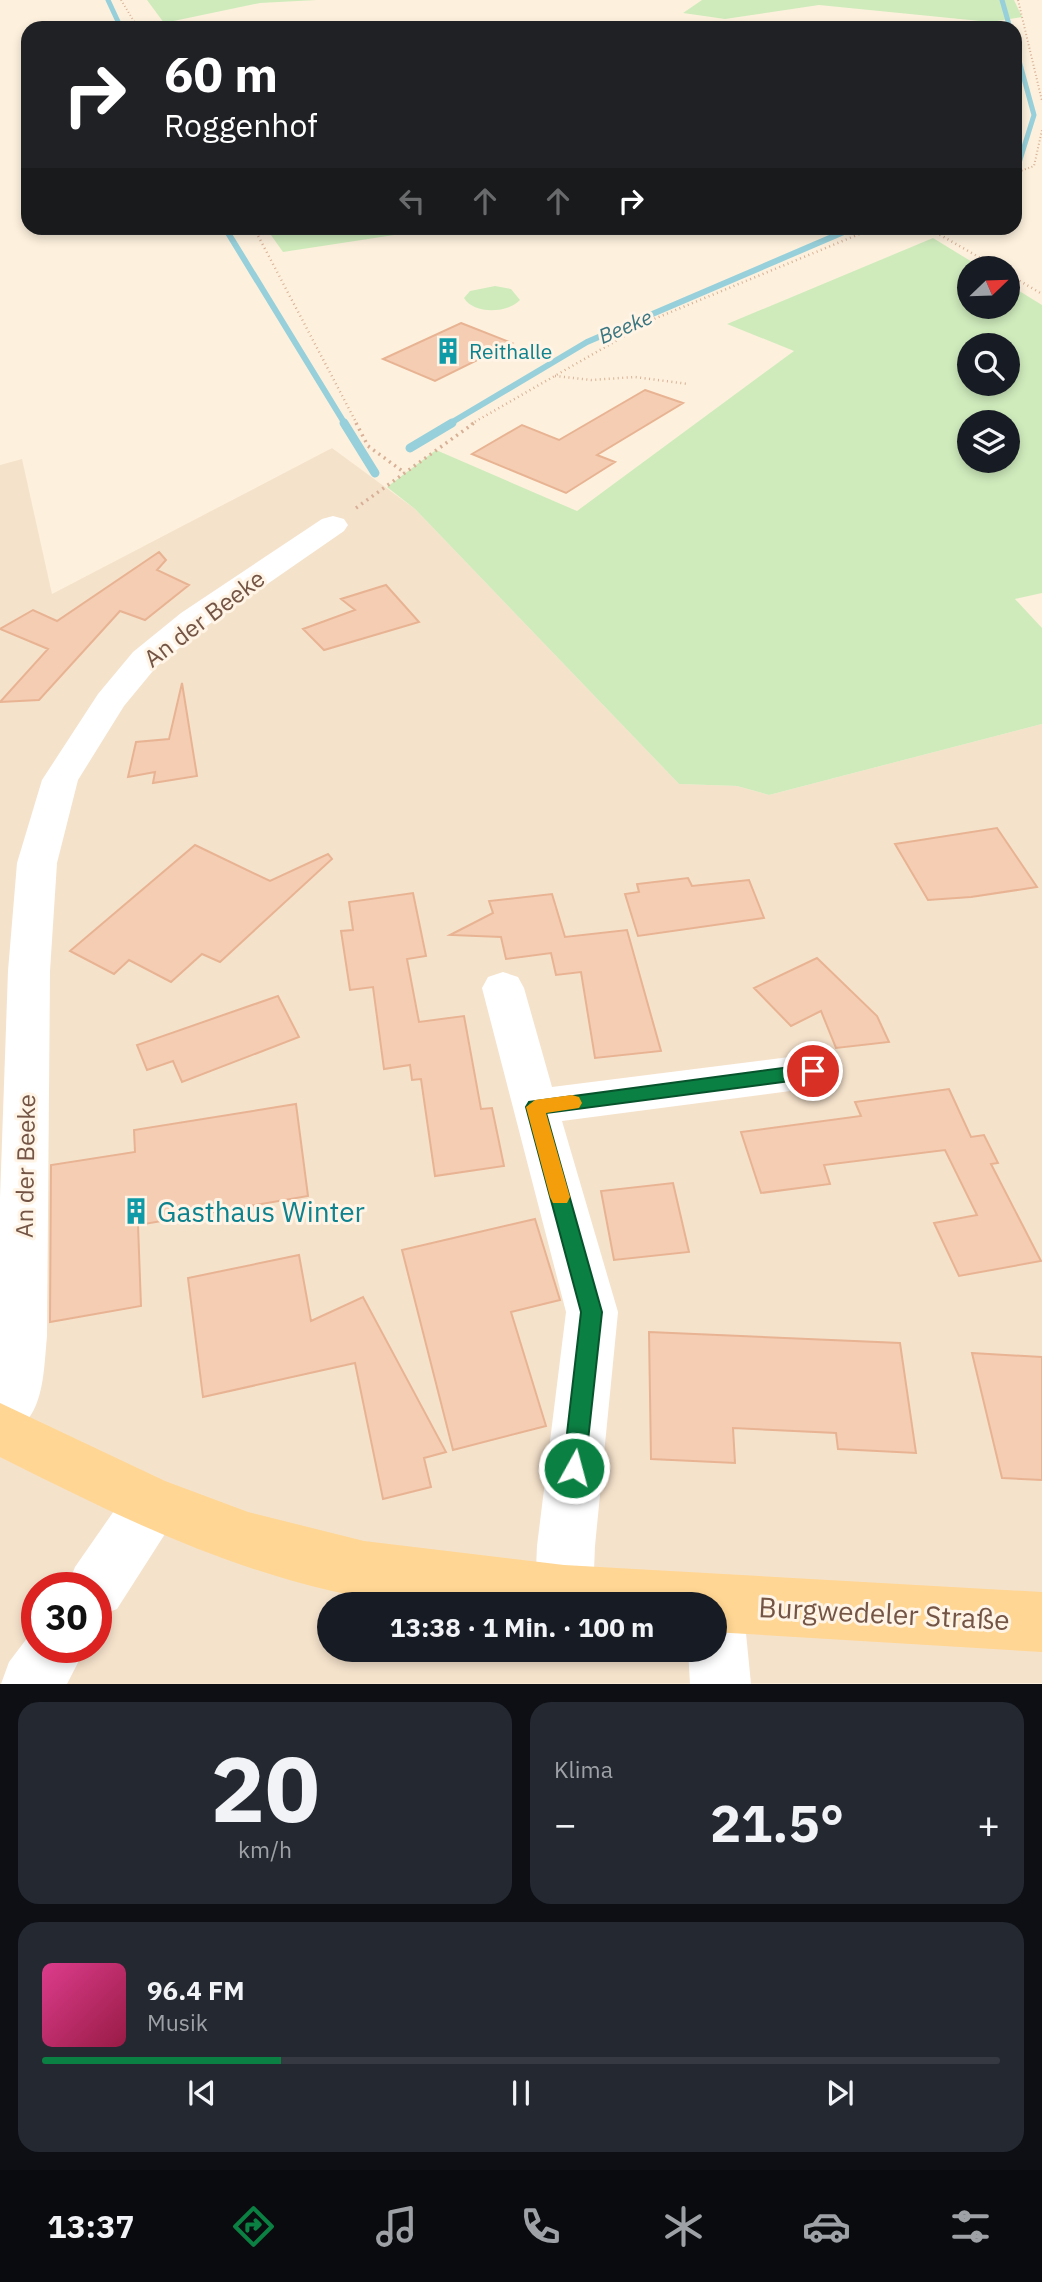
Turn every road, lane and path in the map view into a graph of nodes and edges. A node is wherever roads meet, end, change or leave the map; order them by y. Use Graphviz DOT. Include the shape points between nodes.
graph roads {
  1 [pos="121,0"];
  2 [pos="1017,0"];
  3 [pos="134,21"];
  4 [pos="1042,102"];
  5 [pos="1042,130"];
  6 [pos="1022,170"];
  7 [pos="258,235"];
  8 [pos="857,235"];
  9 [pos="940,235"];
  10 [pos="977,256"];
  11 [pos="1020,281"];
  12 [pos="1042,294"];
  13 [pos="554,375"];
  14 [pos="688,384"];
  15 [pos="405,473"];
  16 [pos="332,525"];
  17 [pos="503,988"];
  18 [pos="813,1071"];
  19 [pos="535,1107"];
  20 [pos="0,1415"];
  21 [pos="0,1429"];
  22 [pos="152,1504"];
  23 [pos="107,1572"];
  24 [pos="547,1592"];
  25 [pos="564,1592"];
  26 [pos="727,1604"];
  27 [pos="1042,1622"];
  28 [pos="719,1662"];
  29 [pos="45,1663"];
  30 [pos="31,1684"];
  31 [pos="721,1684"];
  1 -- 3 [label="path"];
  2 -- 4 [label="path"];
  5 -- 6 [label="path" via="1034,166"];
  7 -- 15 [label="path" via="368,446"];
  8 -- 13 [label="path" via="654,319"];
  9 -- 10 [label="path"];
  11 -- 12 [label="path"];
  13 -- 14 [label="path"];
  13 -- 15 [label="path" via="465,429"];
  15 -- 16 [label="path"];
  16 -- 20 [label="street, An der Beeke" via="193,620 145,659 110,701 60,780 37,863 29,971 21,1336 15,1392"];
  17 -- 19 [label="street"];
  18 -- 19 [label="street"];
  19 -- 25 [label="street" via="592,1312"];
  21 -- 22 [label="main road, Burgwedeler Straße"];
  22 -- 23 [label="street"];
  22 -- 24 [label="main road, Burgwedeler Straße" via="248,1540 364,1570"];
  26 -- 27 [label="main road, Burgwedeler Straße"];
  28 -- 31 [label="street"];
  29 -- 30 [label="street"];
}
